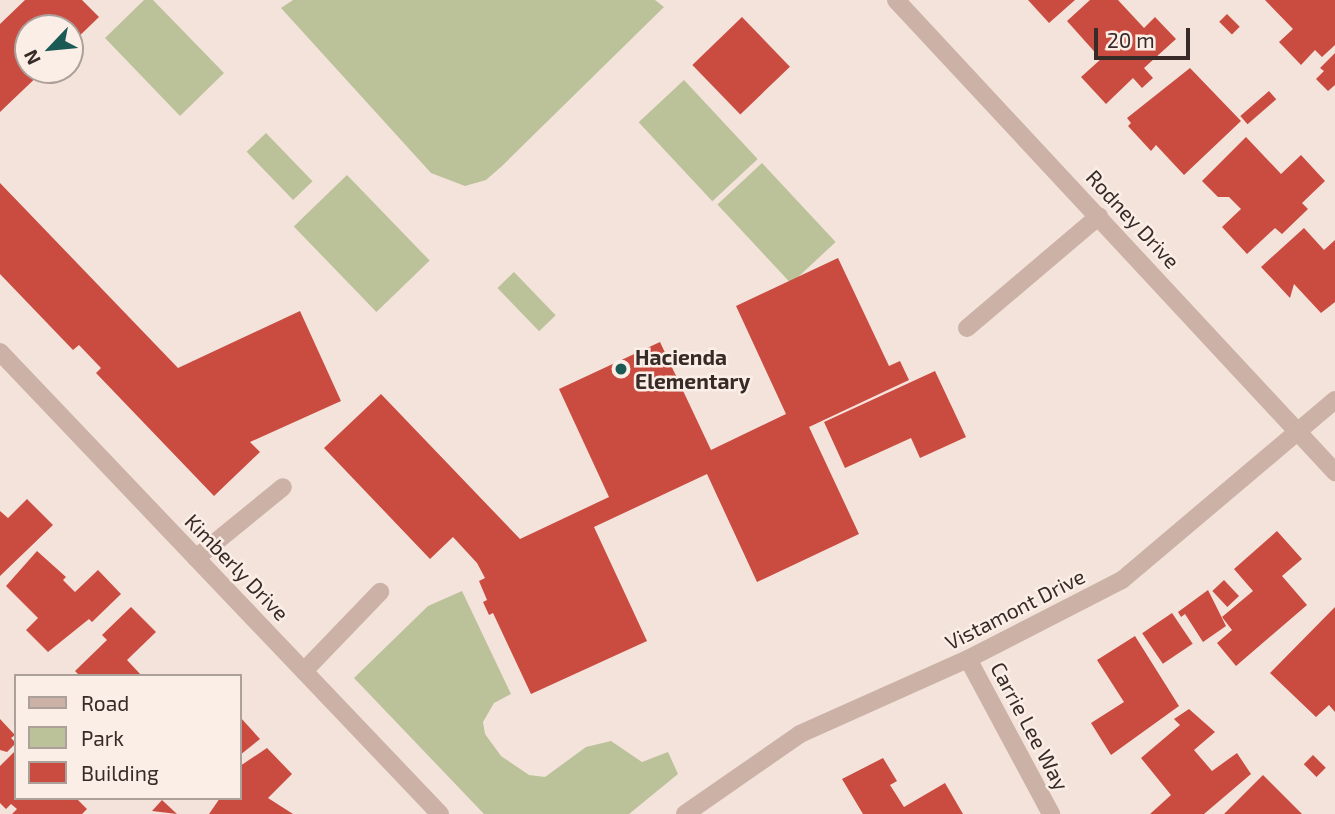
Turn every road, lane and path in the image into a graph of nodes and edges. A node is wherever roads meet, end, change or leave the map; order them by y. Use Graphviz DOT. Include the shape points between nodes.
graph roads {
  1 [pos="896,0"];
  2 [pos="1099,216"];
  3 [pos="967,328"];
  4 [pos="0,352"];
  5 [pos="1335,400"];
  6 [pos="1301,433"];
  7 [pos="1335,472"];
  8 [pos="284,487"];
  9 [pos="196,558"];
  10 [pos="380,592"];
  11 [pos="968,659"];
  12 [pos="304,671"];
  13 [pos="440,814"];
  14 [pos="685,814"];
  15 [pos="1051,814"];
  1 -- 2 [label="street, Rodney Drive"];
  2 -- 3 [label="street"];
  2 -- 6 [label="street, Rodney Drive"];
  4 -- 9 [label="street, Kimberly Drive"];
  5 -- 6 [label="street, Vistamont Drive"];
  6 -- 7 [label="street, Rodney Drive"];
  6 -- 11 [label="street, Vistamont Drive" via="1122,580"];
  8 -- 9 [label="street"];
  9 -- 12 [label="street, Kimberly Drive"];
  10 -- 12 [label="street"];
  11 -- 14 [label="street, Vistamont Drive" via="800,734"];
  11 -- 15 [label="street, Carrie Lee Way"];
  12 -- 13 [label="street, Kimberly Drive"];
}
